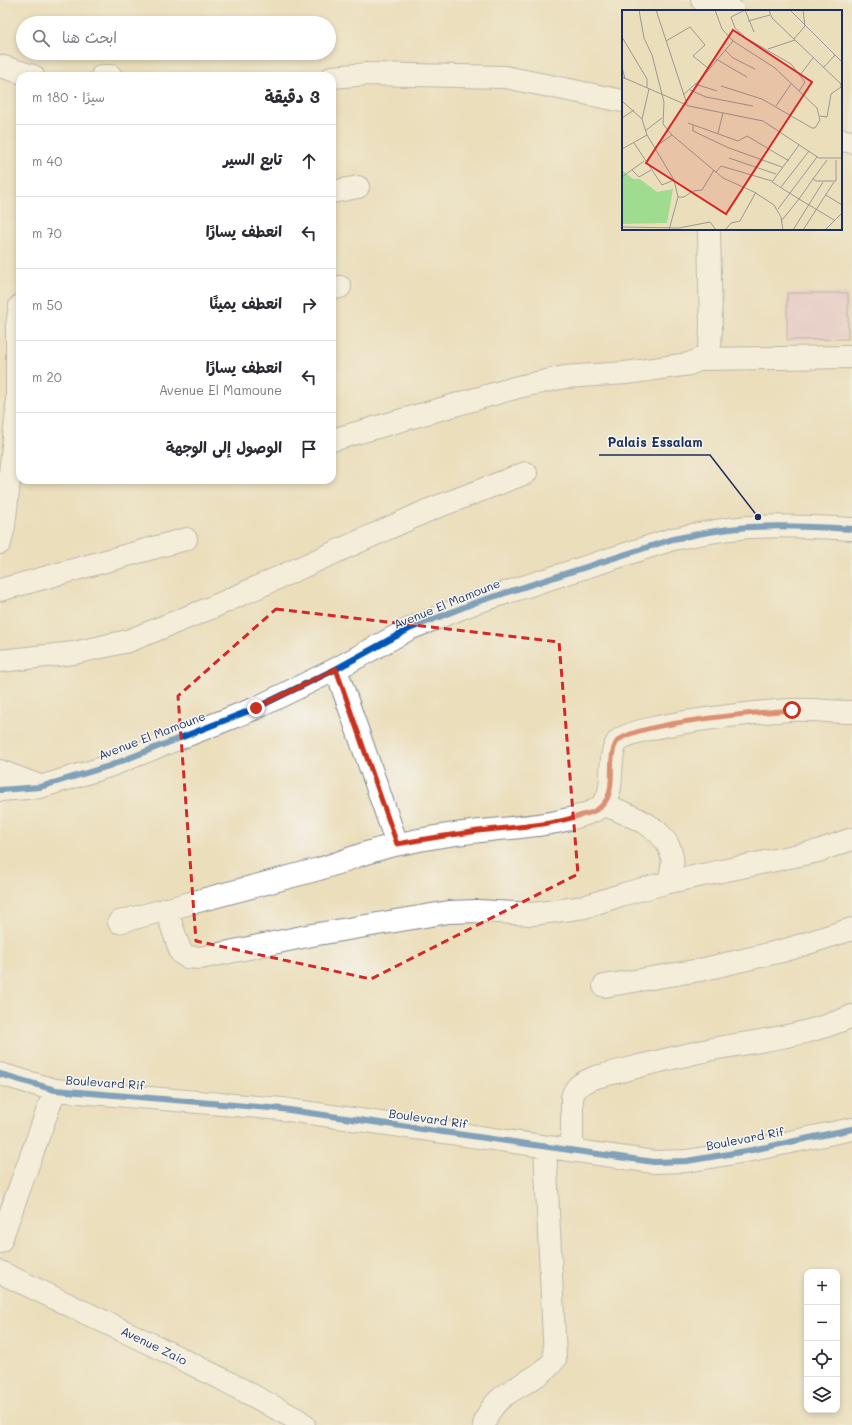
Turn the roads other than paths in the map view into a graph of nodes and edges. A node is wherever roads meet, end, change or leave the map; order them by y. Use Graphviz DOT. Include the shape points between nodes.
graph roads {
  1 [pos="702,0"];
  2 [pos="729,6"];
  3 [pos="0,66"];
  4 [pos="20,72"];
  5 [pos="336,77"];
  6 [pos="622,101"];
  7 [pos="842,140"];
  8 [pos="852,142"];
  9 [pos="358,187"];
  10 [pos="336,191"];
  11 [pos="709,230"];
  12 [pos="16,337"];
  13 [pos="852,357"];
  14 [pos="701,359"];
  15 [pos="9,412"];
  16 [pos="336,439"];
  17 [pos="526,473"];
  18 [pos="852,529"];
  19 [pos="186,539"];
  20 [pos="0,543"];
  21 [pos="0,590"];
  22 [pos="0,661"];
  23 [pos="336,669"];
  24 [pos="852,712"];
  25 [pos="0,771"];
  26 [pos="40,787"];
  27 [pos="0,790"];
  28 [pos="603,804"];
  29 [pos="852,839"];
  30 [pos="397,844"];
  31 [pos="669,882"];
  32 [pos="166,909"];
  33 [pos="119,922"];
  34 [pos="852,929"];
  35 [pos="604,986"];
  36 [pos="852,1016"];
  37 [pos="0,1074"];
  38 [pos="55,1090"];
  39 [pos="852,1129"];
  40 [pos="545,1147"];
  41 [pos="572,1150"];
  42 [pos="0,1242"];
  43 [pos="0,1272"];
  44 [pos="299,1423"];
  45 [pos="484,1425"];
  1 -- 2 [label="street"];
  3 -- 4 [label="street"];
  5 -- 6 [label="street" via="367,74 505,77"];
  7 -- 8 [label="street"];
  9 -- 10 [label="street"];
  11 -- 14 [label="street" via="711,328 710,344 707,353"];
  12 -- 15 [label="street"];
  13 -- 14 [label="street"];
  14 -- 16 [label="street" via="689,364 626,373 565,377 518,387"];
  15 -- 20 [label="street" via="4,526"];
  17 -- 22 [label="street" via="429,510 213,607 128,641 74,653"];
  18 -- 23 [label="street, Avenue El Mamoune" via="750,526 673,538 474,603 409,629"];
  19 -- 21 [label="street"];
  23 -- 26 [label="street, Avenue El Mamoune" via="256,708 109,766"];
  23 -- 30 [label="street"];
  24 -- 28 [label="street" via="792,710 741,714 630,733 620,738 613,750 610,790"];
  25 -- 26 [label="street"];
  26 -- 27 [label="street, Avenue El Mamoune"];
  28 -- 30 [label="street" via="598,809 568,820"];
  28 -- 31 [label="street" via="644,823 667,842 673,858"];
  29 -- 31 [label="street" via="818,851"];
  30 -- 32 [label="street" via="324,867"];
  31 -- 32 [label="street" via="584,907 532,914 449,912 312,935 200,958 188,957 182,953"];
  32 -- 33 [label="street"];
  34 -- 35 [label="street" via="786,950 700,970"];
  36 -- 41 [label="street" via="799,1033 684,1055 584,1082 572,1098"];
  37 -- 38 [label="street, Boulevard Rif"];
  38 -- 40 [label="street, Boulevard Rif" via="282,1109"];
  38 -- 42 [label="street"];
  39 -- 41 [label="street, Boulevard Rif" via="687,1161 654,1162"];
  40 -- 41 [label="street, Boulevard Rif"];
  40 -- 45 [label="street" via="554,1359 541,1372 494,1404"];
  43 -- 44 [label="street, Avenue Zaio" via="222,1379"];
}
